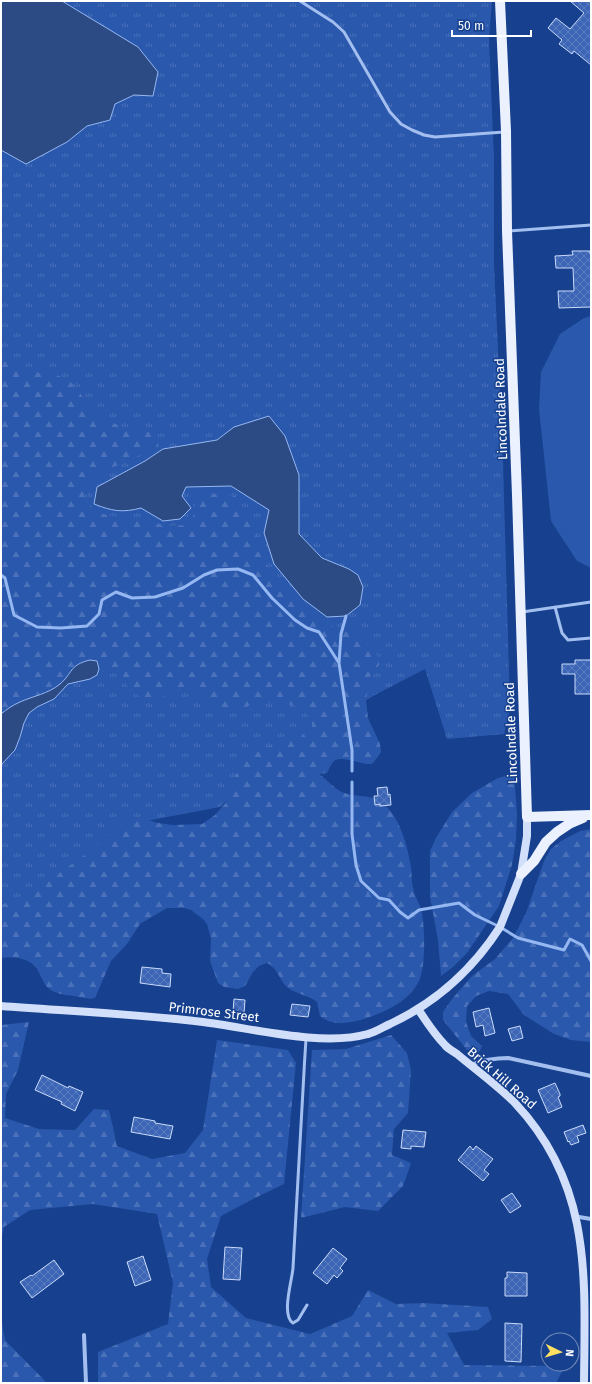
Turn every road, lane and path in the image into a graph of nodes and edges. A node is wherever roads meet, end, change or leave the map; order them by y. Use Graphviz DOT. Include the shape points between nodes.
graph roads {
  1 [pos="300,1"];
  2 [pos="500,1"];
  3 [pos="506,132"];
  4 [pos="591,225"];
  5 [pos="507,231"];
  6 [pos="591,602"];
  7 [pos="555,607"];
  8 [pos="520,612"];
  9 [pos="591,638"];
  10 [pos="591,816"];
  11 [pos="527,817"];
  12 [pos="521,874"];
  13 [pos="1,1006"];
  14 [pos="418,1009"];
  15 [pos="306,1037"];
  16 [pos="470,1066"];
  17 [pos="591,1076"];
  18 [pos="579,1217"];
  19 [pos="591,1219"];
  20 [pos="307,1305"];
  21 [pos="84,1335"];
  22 [pos="86,1383"];
  23 [pos="584,1383"];
  1 -- 3 [label="lane" via="328,18 344,32 390,112 401,124 424,135 435,137"];
  2 -- 3 [label="main road, Lincolndale Road"];
  3 -- 5 [label="main road, Lincolndale Road"];
  4 -- 5 [label="lane"];
  5 -- 8 [label="main road, Lincolndale Road"];
  6 -- 7 [label="lane"];
  7 -- 8 [label="lane"];
  7 -- 9 [label="lane" via="562,633 568,640"];
  8 -- 11 [label="main road, Lincolndale Road"];
  10 -- 11 [label="main road"];
  10 -- 12 [label="main road" via="556,832"];
  11 -- 12 [label="main road, Primrose Street"];
  12 -- 14 [label="main road, Primrose Street" via="500,927 486,947 452,983"];
  13 -- 15 [label="main road, Primrose Street" via="163,1018"];
  14 -- 15 [label="main road, Primrose Street" via="369,1034 350,1038"];
  14 -- 16 [label="main road, Brick Hill Road" via="445,1046"];
  15 -- 20 [label="lane" via="293,1275 288,1307 290,1321 293,1323 298,1320"];
  16 -- 17 [label="street" via="484,1060 508,1058"];
  16 -- 18 [label="main road, Brick Hill Road" via="514,1102 544,1137 566,1176"];
  18 -- 19 [label="street"];
  18 -- 23 [label="main road, Brick Hill Road" via="584,1263"];
  21 -- 22 [label="street"];
}
